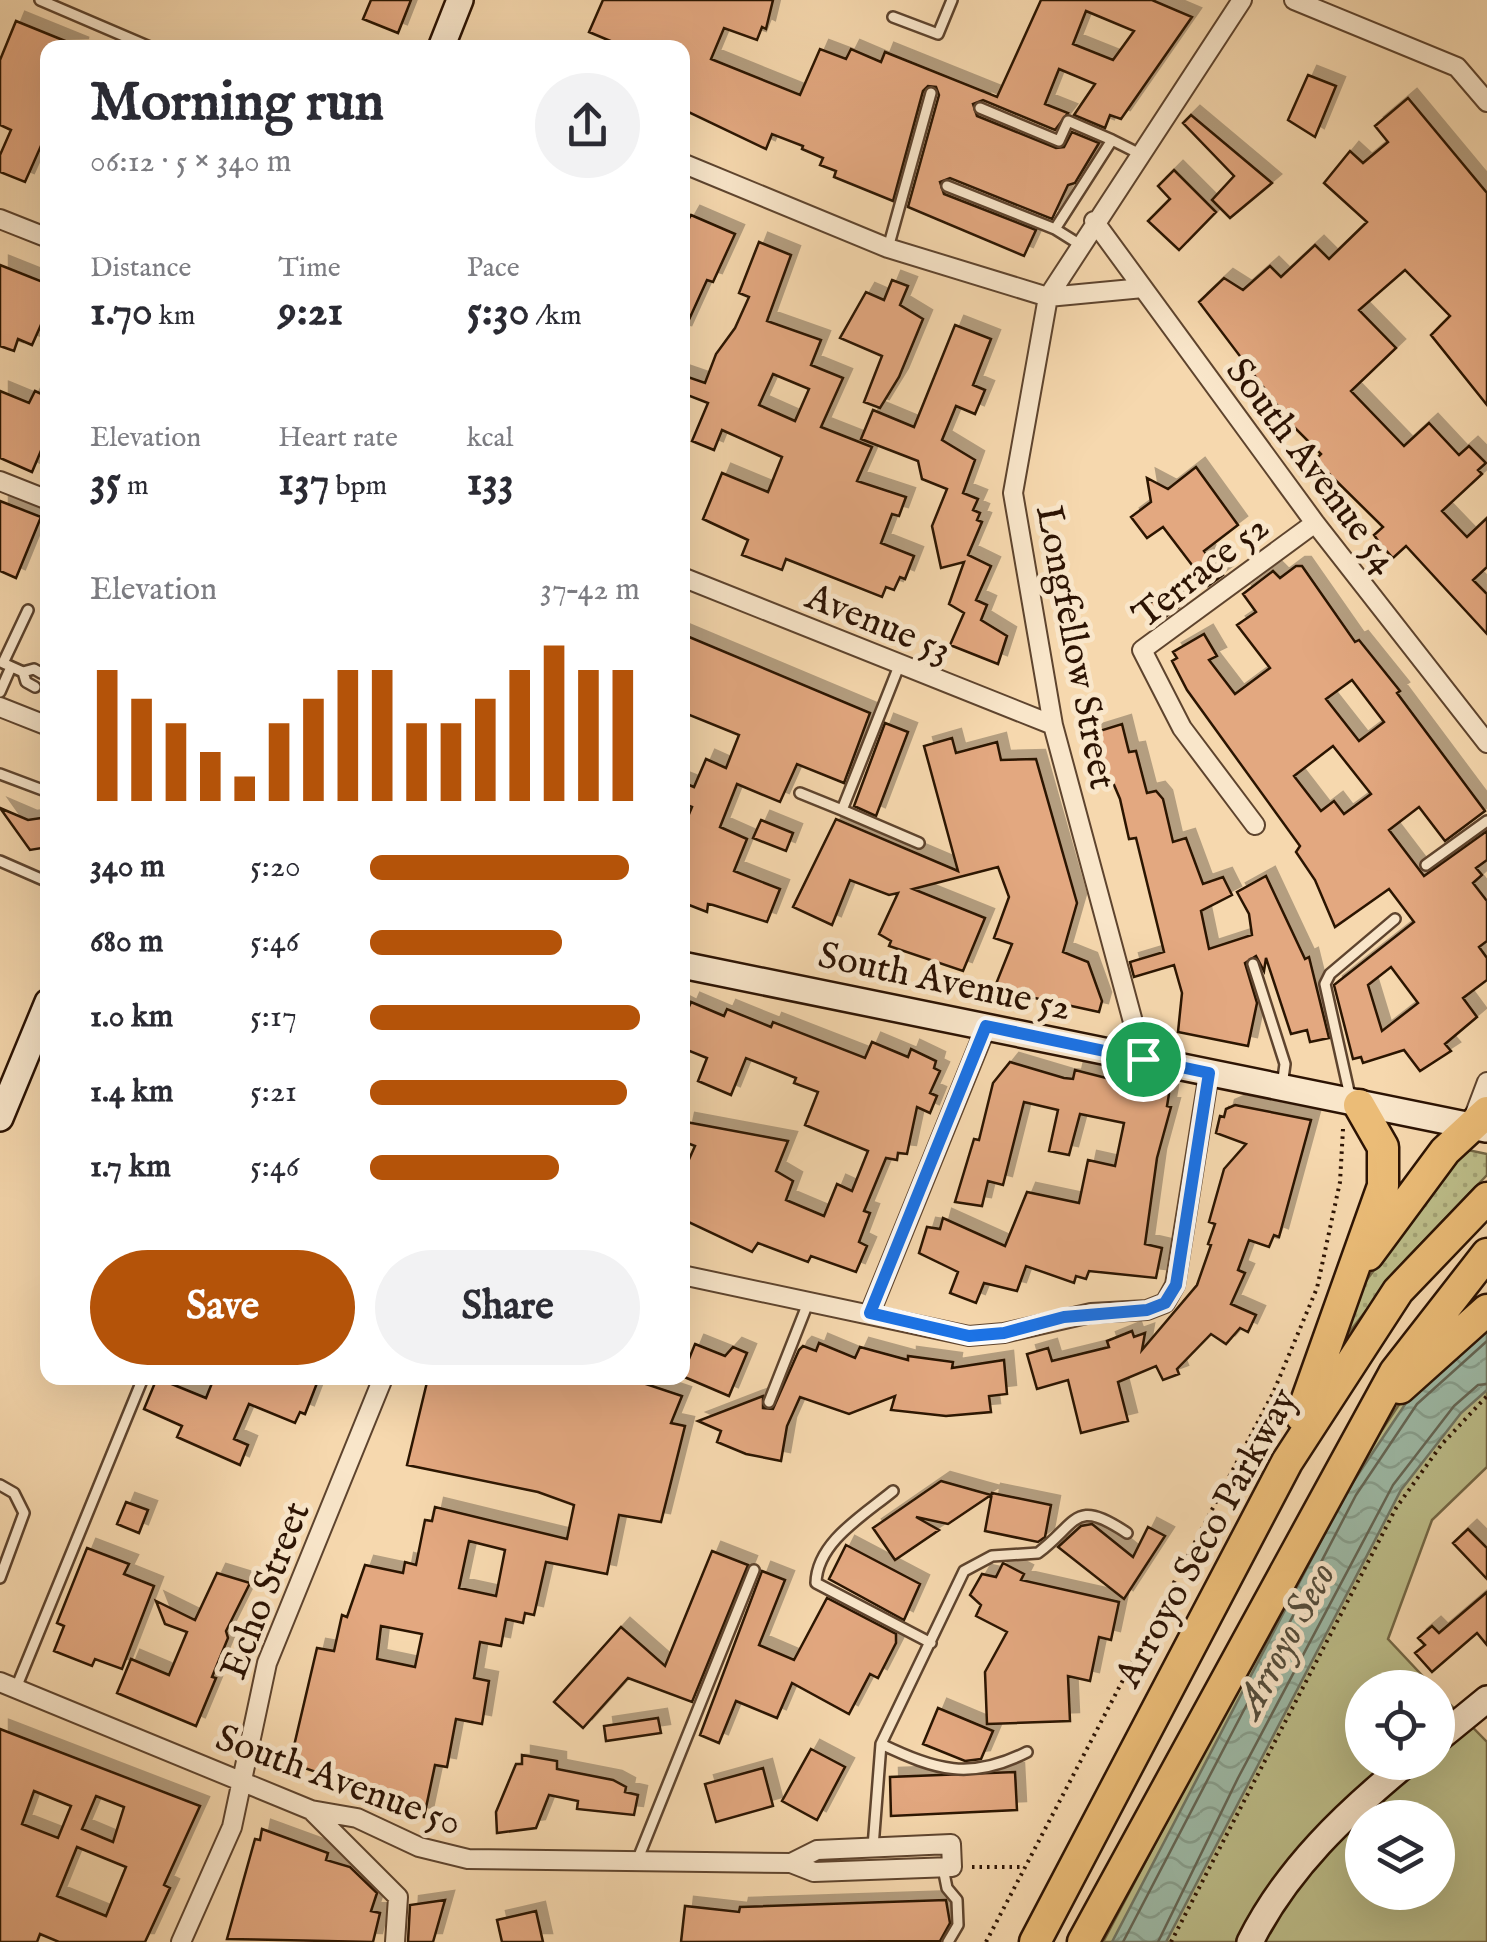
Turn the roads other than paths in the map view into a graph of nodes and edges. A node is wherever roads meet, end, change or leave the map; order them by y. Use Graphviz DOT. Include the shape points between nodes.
graph roads {
  1 [pos="40,0"];
  2 [pos="460,0"];
  3 [pos="952,0"];
  4 [pos="1242,0"];
  5 [pos="1300,1"];
  6 [pos="894,17"];
  7 [pos="133,40"];
  8 [pos="444,40"];
  9 [pos="931,94"];
  10 [pos="1487,102"];
  11 [pos="980,108"];
  12 [pos="1112,140"];
  13 [pos="1138,153"];
  14 [pos="690,165"];
  15 [pos="947,186"];
  16 [pos="0,219"];
  17 [pos="1094,221"];
  18 [pos="1055,230"];
  19 [pos="40,235"];
  20 [pos="1080,244"];
  21 [pos="888,248"];
  22 [pos="1143,288"];
  23 [pos="1048,297"];
  24 [pos="0,481"];
  25 [pos="40,497"];
  26 [pos="1315,523"];
  27 [pos="690,580"];
  28 [pos="28,610"];
  29 [pos="7,665"];
  30 [pos="899,666"];
  31 [pos="23,672"];
  32 [pos="40,673"];
  33 [pos="35,687"];
  34 [pos="0,692"];
  35 [pos="0,707"];
  36 [pos="40,723"];
  37 [pos="1053,725"];
  38 [pos="1487,743"];
  39 [pos="0,774"];
  40 [pos="40,789"];
  41 [pos="800,794"];
  42 [pos="842,810"];
  43 [pos="1487,820"];
  44 [pos="1255,825"];
  45 [pos="919,843"];
  46 [pos="0,861"];
  47 [pos="1426,864"];
  48 [pos="40,878"];
  49 [pos="1396,919"];
  50 [pos="1253,964"];
  51 [pos="690,966"];
  52 [pos="40,1021"];
  53 [pos="986,1026"];
  54 [pos="1143,1059"];
  55 [pos="1209,1073"];
  56 [pos="1487,1082"];
  57 [pos="1282,1088"];
  58 [pos="1349,1103"];
  59 [pos="0,1118"];
  60 [pos="1482,1123"];
  61 [pos="1487,1198"];
  62 [pos="1487,1254"];
  63 [pos="690,1277"];
  64 [pos="1350,1280"];
  65 [pos="809,1300"];
  66 [pos="1487,1310"];
  67 [pos="870,1313"];
  68 [pos="141,1385"];
  69 [pos="380,1385"];
  70 [pos="769,1402"];
  71 [pos="1361,1431"];
  72 [pos="1287,1462"];
  73 [pos="0,1484"];
  74 [pos="893,1491"];
  75 [pos="1128,1533"];
  76 [pos="754,1570"];
  77 [pos="0,1578"];
  78 [pos="931,1644"];
  79 [pos="8,1685"];
  80 [pos="1487,1699"];
  81 [pos="1455,1725"];
  82 [pos="881,1744"];
  83 [pos="1027,1752"];
  84 [pos="1387,1780"];
  85 [pos="243,1781"];
  86 [pos="312,1810"];
  87 [pos="872,1847"];
  88 [pos="637,1861"];
  89 [pos="791,1862"];
  90 [pos="948,1867"];
  91 [pos="181,1942"];
  92 [pos="396,1942"];
  93 [pos="948,1942"];
  94 [pos="1035,1942"];
  95 [pos="1082,1942"];
  96 [pos="1250,1942"];
  1 -- 7 [label="lane"];
  2 -- 8 [label="street"];
  3 -- 6 [label="lane" via="938,34"];
  4 -- 13 [label="street, Longfellow Street"];
  5 -- 10 [label="street" via="1457,67"];
  9 -- 21 [label="lane"];
  11 -- 12 [label="lane" via="1060,141 1068,121"];
  12 -- 13 [label="lane"];
  12 -- 18 [label="lane"];
  13 -- 17 [label="street, Longfellow Street"];
  14 -- 21 [label="street"];
  15 -- 18 [label="lane"];
  16 -- 19 [label="street"];
  17 -- 20 [label="street, Longfellow Street"];
  17 -- 22 [label="street, South Avenue 54"];
  18 -- 20 [label="lane"];
  20 -- 23 [label="street, Longfellow Street"];
  21 -- 23 [label="street"];
  22 -- 23 [label="street"];
  22 -- 26 [label="street, South Avenue 54"];
  23 -- 37 [label="street, Longfellow Street" via="1013,493"];
  24 -- 25 [label="street"];
  26 -- 38 [label="street, South Avenue 54"];
  26 -- 44 [label="street, Terrace 52" via="1142,650 1182,728"];
  27 -- 30 [label="street, Avenue 53"];
  28 -- 29 [label="lane"];
  29 -- 31 [label="lane"];
  29 -- 34 [label="lane"];
  30 -- 37 [label="street, Avenue 53"];
  30 -- 42 [label="lane"];
  31 -- 32 [label="lane"];
  31 -- 33 [label="lane"];
  35 -- 36 [label="street"];
  37 -- 54 [label="street, Longfellow Street"];
  39 -- 40 [label="lane"];
  41 -- 42 [label="lane"];
  42 -- 45 [label="lane"];
  43 -- 47 [label="lane"];
  46 -- 48 [label="lane"];
  49 -- 58 [label="lane" via="1325,984"];
  50 -- 57 [label="lane" via="1285,1064"];
  51 -- 53 [label="street, South Avenue 52"];
  52 -- 59 [label="street"];
  53 -- 54 [label="street, South Avenue 52"];
  53 -- 67 [label="street"];
  54 -- 55 [label="street, South Avenue 52"];
  55 -- 57 [label="street, South Avenue 52"];
  55 -- 67 [label="street" via="1176,1285 1165,1303 969,1336"];
  56 -- 60 [label="street"];
  57 -- 58 [label="street, South Avenue 52"];
  58 -- 60 [label="street, South Avenue 52"];
  58 -- 64 [label="highway" via="1383,1147 1386,1166"];
  60 -- 64 [label="highway" via="1444,1151"];
  61 -- 72 [label="highway, Arroyo Seco Parkway" via="1398,1290"];
  62 -- 71 [label="highway" via="1394,1372"];
  63 -- 65 [label="street"];
  64 -- 72 [label="highway"];
  65 -- 67 [label="street"];
  65 -- 70 [label="lane"];
  66 -- 71 [label="highway"];
  68 -- 79 [label="lane"];
  69 -- 85 [label="street, Echo Street" via="267,1663"];
  71 -- 95 [label="highway"];
  72 -- 94 [label="highway, Arroyo Seco Parkway"];
  73 -- 77 [label="lane" via="24,1512"];
  74 -- 78 [label="lane" via="835,1539 816,1567 816,1583"];
  75 -- 78 [label="lane" via="1084,1514 1031,1556 978,1560 964,1571"];
  76 -- 88 [label="lane"];
  78 -- 82 [label="lane"];
  79 -- 85 [label="street, South Avenue 50"];
  80 -- 81 [label="street"];
  82 -- 83 [label="lane" via="944,1769 993,1769"];
  82 -- 87 [label="lane"];
  84 -- 96 [label="street" via="1298,1866"];
  85 -- 86 [label="street, South Avenue 50"];
  85 -- 91 [label="street, Echo Street" via="232,1827"];
  86 -- 88 [label="street, South Avenue 50" via="357,1818 419,1847 468,1859"];
  86 -- 92 [label="street" via="398,1897"];
  87 -- 89 [label="street, South Avenue 50" via="817,1850"];
  87 -- 90 [label="street, South Avenue 50" via="951,1844"];
  88 -- 89 [label="street, South Avenue 50"];
  89 -- 90 [label="street, South Avenue 50" via="814,1872"];
  90 -- 93 [label="lane" via="958,1925"];
}
